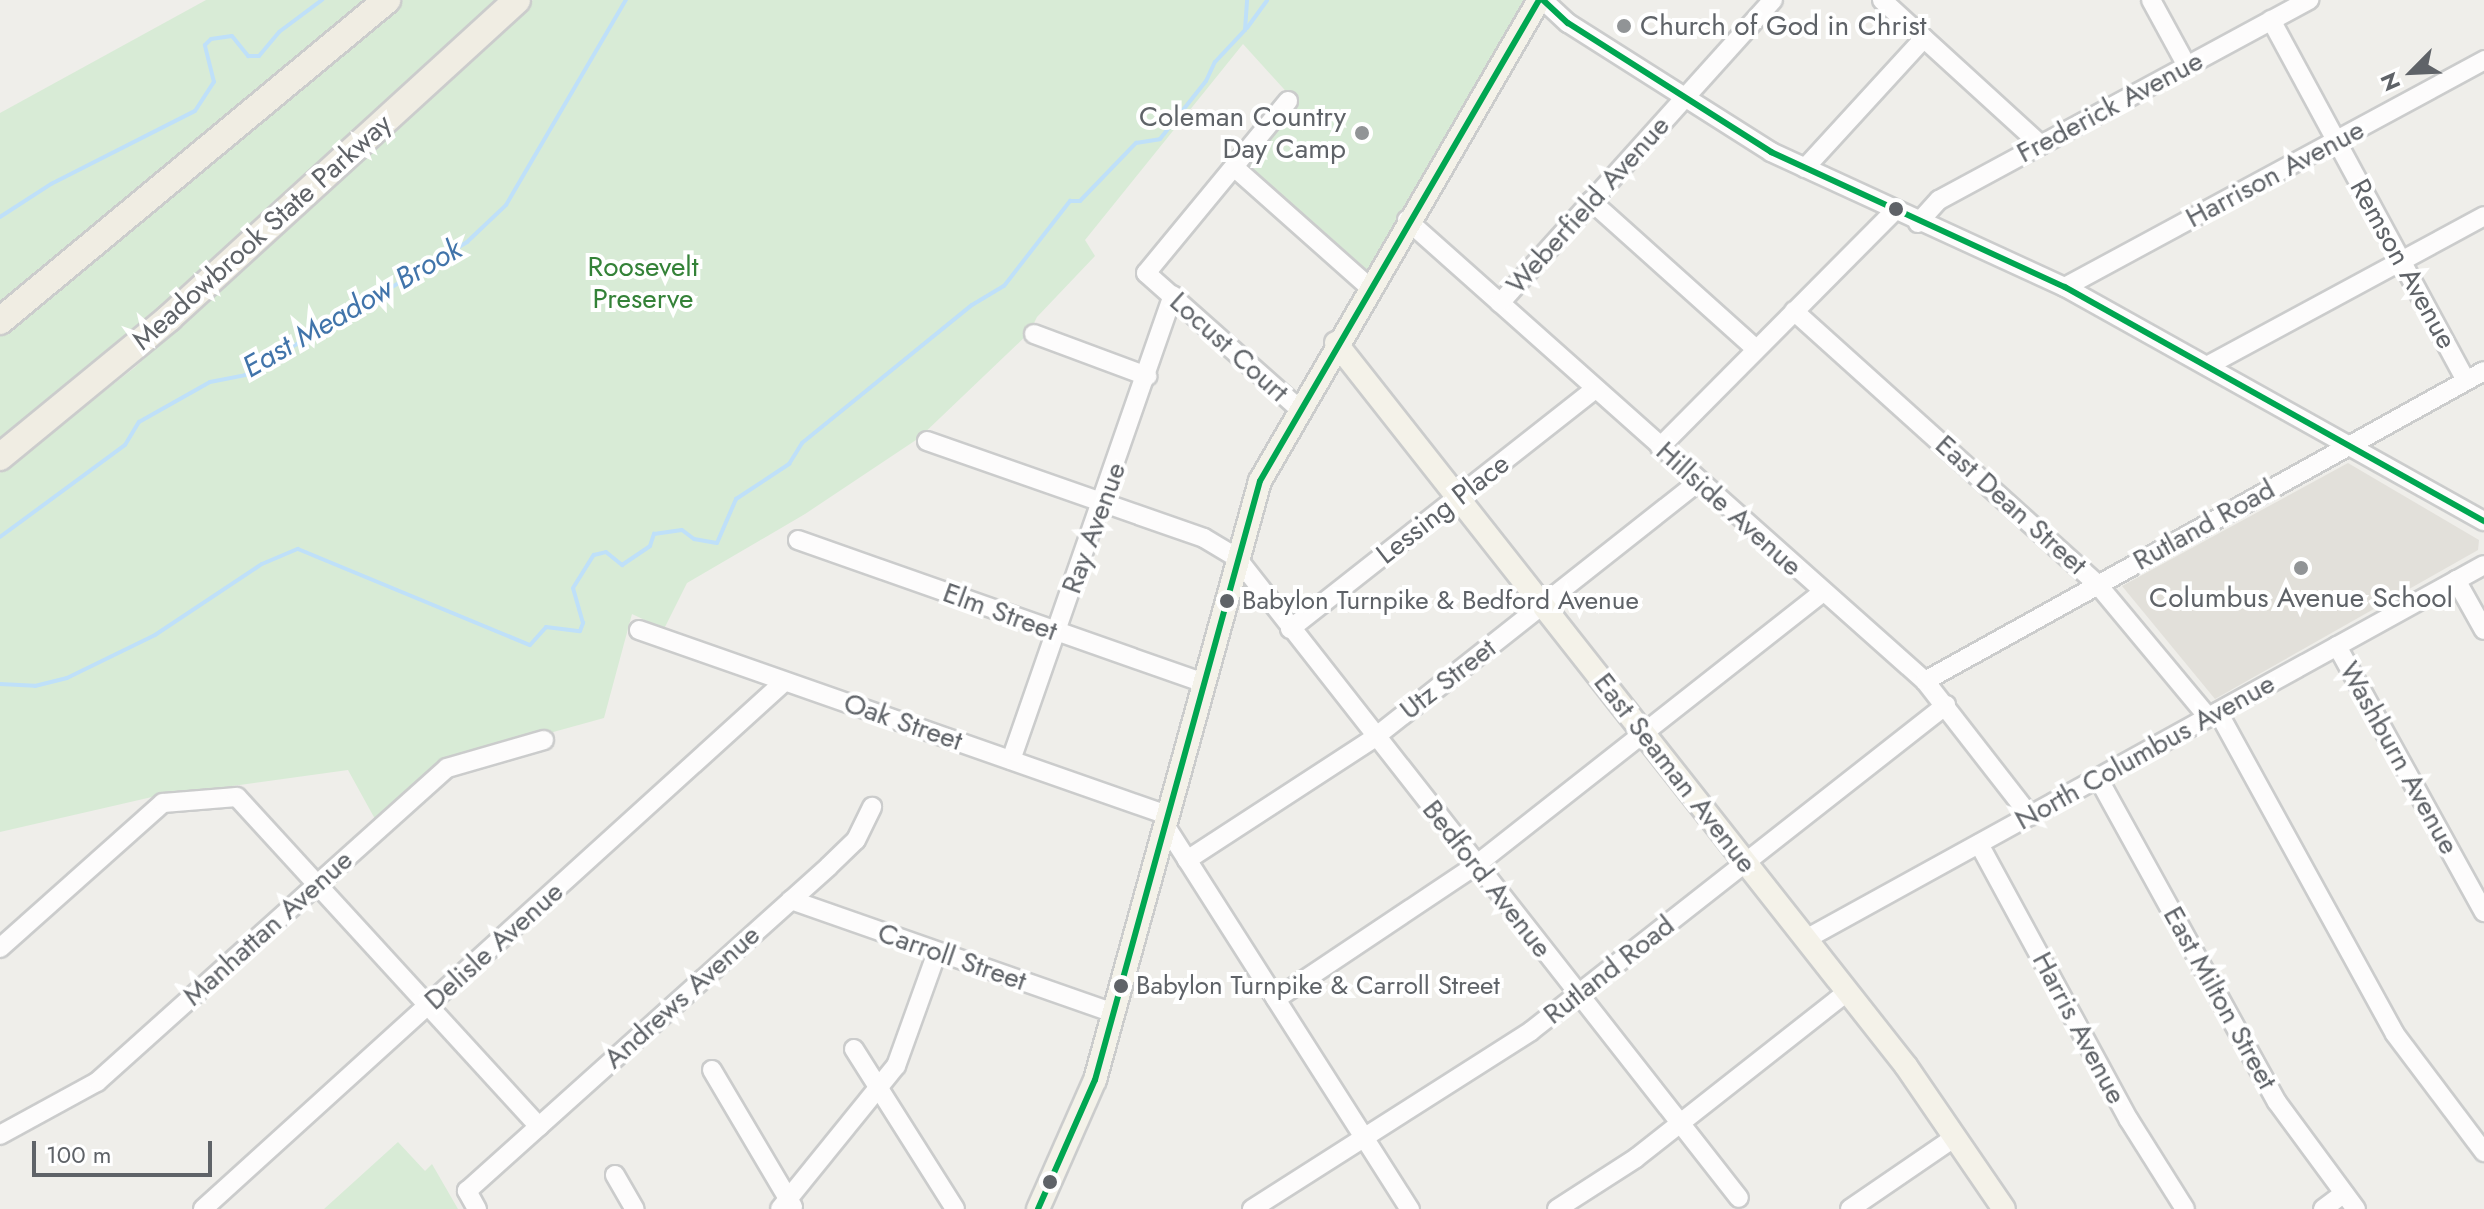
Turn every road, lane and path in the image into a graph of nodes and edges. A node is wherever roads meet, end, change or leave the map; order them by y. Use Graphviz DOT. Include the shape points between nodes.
graph roads {
  1 [pos="387,0"];
  2 [pos="517,0"];
  3 [pos="1541,0"];
  4 [pos="1773,0"];
  5 [pos="1882,0"];
  6 [pos="2151,0"];
  7 [pos="2309,0"];
  8 [pos="2271,20"];
  9 [pos="1924,38"];
  10 [pos="2484,60"];
  11 [pos="2187,66"];
  12 [pos="1682,99"];
  13 [pos="1288,101"];
  14 [pos="2336,141"];
  15 [pos="2041,145"];
  16 [pos="1234,167"];
  17 [pos="1805,168"];
  18 [pos="1591,201"];
  19 [pos="1893,212"];
  20 [pos="2484,216"];
  21 [pos="1407,220"];
  22 [pos="1918,223"];
  23 [pos="2401,261"];
  24 [pos="1369,287"];
  25 [pos="2065,287"];
  26 [pos="1166,289"];
  27 [pos="1500,303"];
  28 [pos="1794,311"];
  29 [pos="0,321"];
  30 [pos="1034,334"];
  31 [pos="1336,343"];
  32 [pos="1756,349"];
  33 [pos="2207,366"];
  34 [pos="2484,371"];
  35 [pos="1147,376"];
  36 [pos="2466,381"];
  37 [pos="1595,389"];
  38 [pos="1299,409"];
  39 [pos="927,441"];
  40 [pos="2348,445"];
  41 [pos="1660,447"];
  42 [pos="0,457"];
  43 [pos="1698,482"];
  44 [pos="1458,497"];
  45 [pos="1102,502"];
  46 [pos="2484,521"];
  47 [pos="798,540"];
  48 [pos="1237,558"];
  49 [pos="2484,565"];
  50 [pos="2456,580"];
  51 [pos="2098,585"];
  52 [pos="1822,593"];
  53 [pos="1543,605"];
  54 [pos="1290,629"];
  55 [pos="639,630"];
  56 [pos="2484,630"];
  57 [pos="1056,632"];
  58 [pos="2337,646"];
  59 [pos="1925,681"];
  60 [pos="784,682"];
  61 [pos="1203,683"];
  62 [pos="1946,705"];
  63 [pos="2213,715"];
  64 [pos="1644,734"];
  65 [pos="1374,738"];
  66 [pos="544,740"];
  67 [pos="1011,760"];
  68 [pos="2098,778"];
  69 [pos="872,807"];
  70 [pos="2030,816"];
  71 [pos="1166,820"];
  72 [pos="1979,844"];
  73 [pos="1187,860"];
  74 [pos="1746,862"];
  75 [pos="1476,865"];
  76 [pos="319,882"];
  77 [pos="791,900"];
  78 [pos="2484,912"];
  79 [pos="1806,939"];
  80 [pos="0,948"];
  81 [pos="937,952"];
  82 [pos="1847,992"];
  83 [pos="1578,994"];
  84 [pos="1276,999"];
  85 [pos="428,1004"];
  86 [pos="1114,1013"];
  87 [pos="854,1049"];
  88 [pos="712,1070"];
  89 [pos="880,1087"];
  90 [pos="1680,1123"];
  91 [pos="539,1126"];
  92 [pos="0,1135"];
  93 [pos="1364,1137"];
  94 [pos="1955,1137"];
  95 [pos="2484,1152"];
  96 [pos="615,1175"];
  97 [pos="2344,1193"];
  98 [pos="1739,1198"];
  99 [pos="1045,1205"];
  100 [pos="787,1206"];
  101 [pos="203,1209"];
  102 [pos="477,1209"];
  103 [pos="635,1209"];
  104 [pos="955,1209"];
  105 [pos="1252,1209"];
  106 [pos="1410,1209"];
  107 [pos="1557,1209"];
  108 [pos="1850,1209"];
  109 [pos="2004,1209"];
  110 [pos="2185,1209"];
  111 [pos="2323,1209"];
  112 [pos="2356,1209"];
  1 -- 29 [label="highway"];
  2 -- 42 [label="highway, Meadowbrook State Parkway" via="169,318"];
  3 -- 12 [label="street"];
  3 -- 21 [label="main road"];
  4 -- 12 [label="street, Weberfield Avenue"];
  5 -- 9 [label="street"];
  6 -- 11 [label="street"];
  7 -- 8 [label="street, Frederick Avenue"];
  8 -- 11 [label="street, Frederick Avenue"];
  8 -- 14 [label="street, Remson Avenue"];
  9 -- 15 [label="street"];
  9 -- 17 [label="street"];
  10 -- 14 [label="street, Harrison Avenue"];
  11 -- 15 [label="street, Frederick Avenue"];
  12 -- 17 [label="street"];
  12 -- 18 [label="street, Weberfield Avenue"];
  13 -- 16 [label="street"];
  14 -- 23 [label="street, Remson Avenue"];
  14 -- 25 [label="street, Harrison Avenue"];
  15 -- 22 [label="street, Frederick Avenue" via="1939,200"];
  16 -- 24 [label="street"];
  16 -- 26 [label="street, Ray Avenue" via="1146,273"];
  17 -- 19 [label="street"];
  18 -- 27 [label="street, Weberfield Avenue"];
  18 -- 32 [label="street"];
  19 -- 22 [label="street"];
  19 -- 28 [label="street"];
  20 -- 23 [label="street"];
  21 -- 24 [label="main road"];
  21 -- 27 [label="street, Hillside Avenue"];
  22 -- 25 [label="street"];
  23 -- 33 [label="street"];
  23 -- 36 [label="street, Remson Avenue"];
  24 -- 31 [label="main road"];
  25 -- 33 [label="street"];
  26 -- 35 [label="street, Ray Avenue"];
  26 -- 38 [label="street, Locust Court"];
  27 -- 37 [label="street, Hillside Avenue"];
  28 -- 32 [label="street"];
  28 -- 51 [label="street, East Dean Street"];
  30 -- 35 [label="street"];
  31 -- 38 [label="main road"];
  31 -- 44 [label="main road, East Seaman Avenue"];
  32 -- 41 [label="street"];
  33 -- 40 [label="street"];
  34 -- 36 [label="street, Rutland Road"];
  35 -- 45 [label="street, Ray Avenue"];
  36 -- 40 [label="street, Rutland Road"];
  37 -- 41 [label="street, Hillside Avenue"];
  37 -- 44 [label="street, Lessing Place"];
  38 -- 48 [label="main road" via="1260,481"];
  39 -- 45 [label="street"];
  40 -- 46 [label="street"];
  40 -- 51 [label="street, Rutland Road"];
  41 -- 43 [label="street, Hillside Avenue"];
  43 -- 52 [label="street, Hillside Avenue"];
  43 -- 53 [label="street, Utz Street"];
  44 -- 53 [label="main road, East Seaman Avenue"];
  44 -- 54 [label="street, Lessing Place"];
  45 -- 48 [label="street" via="1204,538"];
  45 -- 57 [label="street, Ray Avenue"];
  47 -- 57 [label="street, Elm Street"];
  48 -- 54 [label="street, Bedford Avenue"];
  48 -- 61 [label="main road"];
  49 -- 50 [label="street, North Columbus Avenue"];
  50 -- 56 [label="street"];
  50 -- 58 [label="street, North Columbus Avenue"];
  51 -- 59 [label="street, Rutland Road"];
  51 -- 63 [label="street, East Dean Street"];
  52 -- 59 [label="street, Hillside Avenue"];
  52 -- 64 [label="street"];
  53 -- 64 [label="main road, East Seaman Avenue"];
  53 -- 65 [label="street, Utz Street"];
  54 -- 65 [label="street, Bedford Avenue"];
  55 -- 60 [label="street, Oak Street"];
  57 -- 61 [label="street, Elm Street"];
  57 -- 67 [label="street, Ray Avenue"];
  58 -- 63 [label="street, North Columbus Avenue"];
  58 -- 78 [label="street, Washburn Avenue"];
  59 -- 62 [label="street, Hillside Avenue"];
  60 -- 67 [label="street, Oak Street"];
  60 -- 85 [label="street, Delisle Avenue"];
  61 -- 71 [label="main road"];
  62 -- 70 [label="street, Hillside Avenue"];
  62 -- 74 [label="street, Rutland Road"];
  63 -- 68 [label="street, North Columbus Avenue"];
  63 -- 95 [label="street, East Dean Street" via="2395,1034"];
  64 -- 74 [label="main road, East Seaman Avenue"];
  64 -- 75 [label="street"];
  65 -- 73 [label="street, Utz Street"];
  65 -- 75 [label="street, Bedford Avenue"];
  66 -- 76 [label="street, Manhattan Avenue" via="447,768"];
  67 -- 71 [label="street, Oak Street"];
  68 -- 70 [label="street, North Columbus Avenue"];
  68 -- 97 [label="street, East Milton Street" via="2277,1102"];
  69 -- 77 [label="street, Andrews Avenue" via="856,840"];
  70 -- 72 [label="street, North Columbus Avenue"];
  71 -- 73 [label="street"];
  71 -- 86 [label="main road"];
  72 -- 79 [label="street, North Columbus Avenue"];
  72 -- 110 [label="street, Harris Avenue" via="2129,1120"];
  73 -- 84 [label="street"];
  74 -- 79 [label="main road, East Seaman Avenue"];
  74 -- 83 [label="street, Rutland Road"];
  75 -- 83 [label="street, Bedford Avenue"];
  75 -- 84 [label="street"];
  76 -- 80 [label="street" via="242,799 163,803"];
  76 -- 85 [label="street"];
  76 -- 92 [label="street, Manhattan Avenue" via="97,1082"];
  77 -- 81 [label="street, Carroll Street"];
  77 -- 91 [label="street, Andrews Avenue"];
  79 -- 82 [label="main road, East Seaman Avenue"];
  81 -- 86 [label="street, Carroll Street"];
  81 -- 89 [label="street" via="896,1066"];
  82 -- 90 [label="street"];
  82 -- 94 [label="main road, East Seaman Avenue"];
  83 -- 90 [label="street, Bedford Avenue"];
  83 -- 93 [label="street, Rutland Road" via="1531,1031"];
  84 -- 93 [label="street"];
  85 -- 91 [label="street"];
  85 -- 101 [label="street, Delisle Avenue"];
  86 -- 99 [label="main road" via="1095,1080"];
  87 -- 89 [label="street"];
  88 -- 100 [label="street"];
  89 -- 100 [label="street"];
  89 -- 104 [label="street"];
  90 -- 98 [label="street, Bedford Avenue"];
  90 -- 107 [label="street"];
  91 -- 102 [label="street, Andrews Avenue" via="467,1191"];
  93 -- 105 [label="street, Rutland Road"];
  93 -- 106 [label="street"];
  94 -- 108 [label="street"];
  94 -- 109 [label="main road, East Seaman Avenue"];
  96 -- 103 [label="street"];
  97 -- 111 [label="street"];
  97 -- 112 [label="street, East Milton Street"];
}
